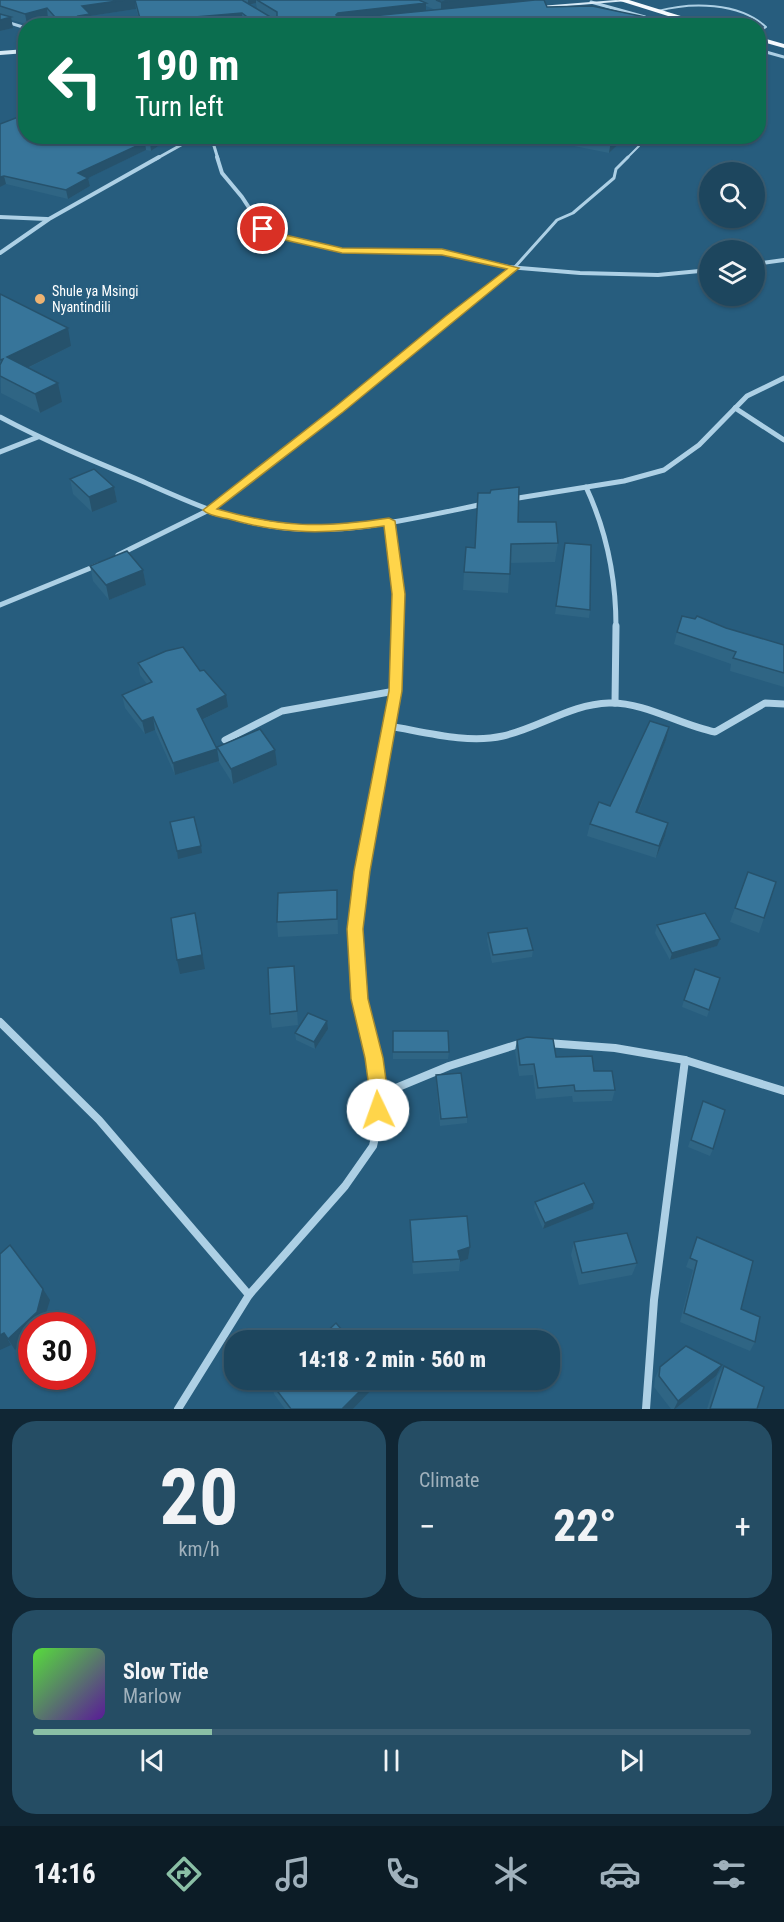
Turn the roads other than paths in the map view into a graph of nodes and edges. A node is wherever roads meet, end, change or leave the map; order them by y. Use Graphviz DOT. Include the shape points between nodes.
graph roads {
  1 [pos="625,0"];
  2 [pos="591,2"];
  3 [pos="522,8"];
  4 [pos="658,11"];
  5 [pos="646,18"];
  6 [pos="682,18"];
  7 [pos="751,18"];
  8 [pos="0,20"];
  9 [pos="18,26"];
  10 [pos="766,41"];
  11 [pos="784,46"];
  12 [pos="18,52"];
  13 [pos="766,52"];
  14 [pos="0,53"];
  15 [pos="784,57"];
  16 [pos="183,144"];
  17 [pos="213,144"];
  18 [pos="639,146"];
  19 [pos="0,217"];
  20 [pos="49,219"];
  21 [pos="0,253"];
  22 [pos="784,260"];
  23 [pos="765,263"];
  24 [pos="514,268"];
  25 [pos="699,271"];
  26 [pos="784,378"];
  27 [pos="735,408"];
  28 [pos="0,417"];
  29 [pos="38,437"];
  30 [pos="784,440"];
  31 [pos="0,452"];
  32 [pos="586,487"];
  33 [pos="504,500"];
  34 [pos="493,502"];
  35 [pos="209,510"];
  36 [pos="389,521"];
  37 [pos="0,605"];
  38 [pos="395,691"];
  39 [pos="615,703"];
  40 [pos="784,704"];
  41 [pos="389,726"];
  42 [pos="225,740"];
  43 [pos="0,1022"];
  44 [pos="685,1060"];
  45 [pos="784,1091"];
  46 [pos="379,1095"];
  47 [pos="249,1295"];
  48 [pos="178,1409"];
  49 [pos="646,1409"];
  1 -- 2 [label="main road"];
  1 -- 4 [label="highway"];
  2 -- 3 [label="main road"];
  2 -- 5 [label="street"];
  4 -- 6 [label="highway"];
  4 -- 7 [label="lane" via="689,4"];
  8 -- 9 [label="street"];
  10 -- 11 [label="highway"];
  12 -- 14 [label="main road"];
  13 -- 15 [label="street"];
  16 -- 20 [label="street"];
  17 -- 24 [label="street" via="222,173 267,232 342,251 442,252"];
  18 -- 24 [label="lane" via="616,169 615,178 573,213 557,220"];
  19 -- 20 [label="street"];
  20 -- 21 [label="street"];
  22 -- 23 [label="street"];
  24 -- 25 [label="street" via="635,276"];
  24 -- 35 [label="lane"];
  26 -- 27 [label="street" via="754,392"];
  27 -- 30 [label="street"];
  27 -- 32 [label="street" via="715,431 675,464 624,481"];
  28 -- 29 [label="street"];
  29 -- 31 [label="street"];
  29 -- 35 [label="street"];
  32 -- 33 [label="street"];
  32 -- 39 [label="street" via="598,508 610,567 618,635"];
  34 -- 36 [label="street"];
  35 -- 36 [label="street" via="246,521 310,530"];
  35 -- 37 [label="street" via="107,561"];
  36 -- 38 [label="street" via="399,594"];
  38 -- 41 [label="street"];
  38 -- 42 [label="street" via="282,711"];
  39 -- 40 [label="street" via="716,732 765,703"];
  39 -- 41 [label="street" via="576,710 501,737 463,737"];
  41 -- 46 [label="street" via="355,929 360,999"];
  43 -- 47 [label="street" via="99,1120"];
  44 -- 45 [label="street"];
  44 -- 46 [label="street" via="615,1048 525,1042 431,1072"];
  44 -- 49 [label="street" via="654,1300"];
  46 -- 47 [label="street" via="373,1146 361,1165"];
  47 -- 48 [label="street"];
}
